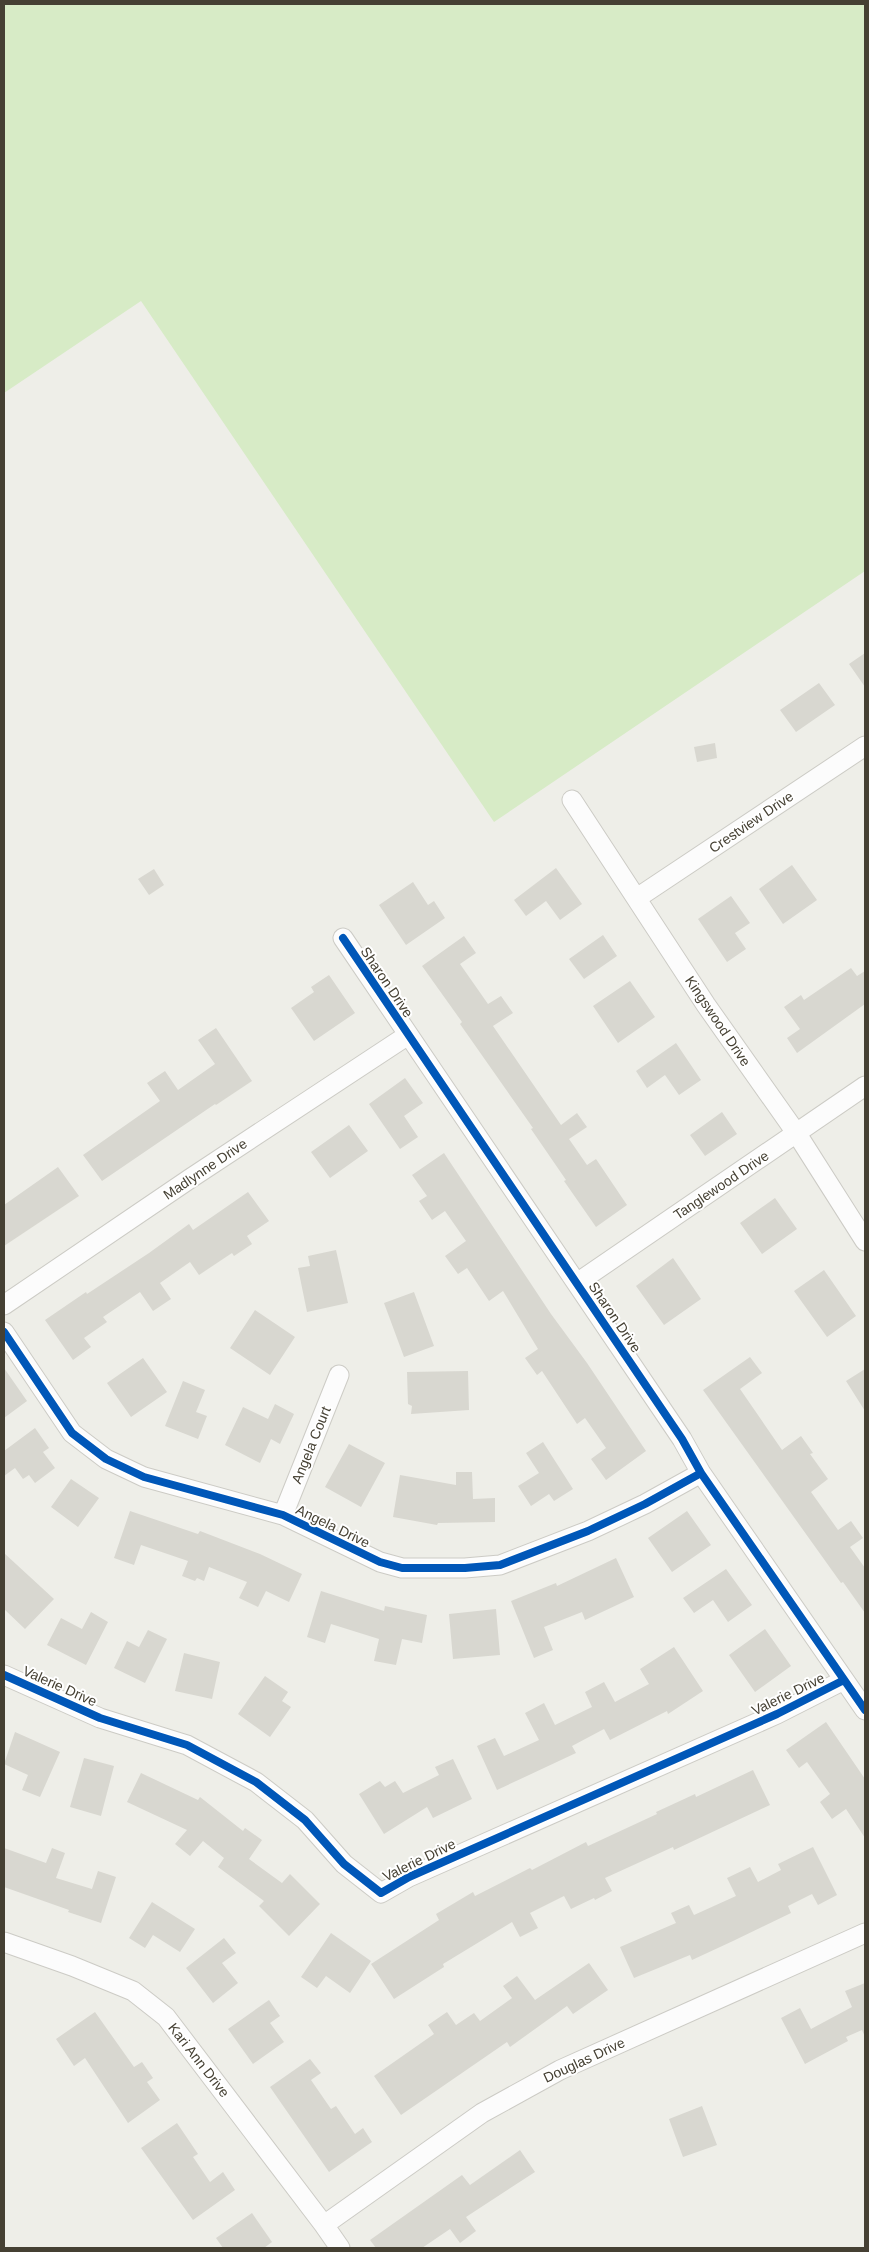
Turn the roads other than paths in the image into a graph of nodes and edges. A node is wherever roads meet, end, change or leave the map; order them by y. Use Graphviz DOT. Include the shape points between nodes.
graph roads {
  1 [pos="865,746"];
  2 [pos="572,800"];
  3 [pos="637,898"];
  4 [pos="343,938"];
  5 [pos="408,1035"];
  6 [pos="865,1086"];
  7 [pos="797,1134"];
  8 [pos="865,1241"];
  9 [pos="577,1283"];
  10 [pos="4,1305"];
  11 [pos="4,1332"];
  12 [pos="339,1375"];
  13 [pos="701,1473"];
  14 [pos="283,1516"];
  15 [pos="4,1675"];
  16 [pos="844,1680"];
  17 [pos="865,1710"];
  18 [pos="865,1933"];
  19 [pos="4,1942"];
  20 [pos="324,2225"];
  21 [pos="340,2248"];
  1 -- 3 [label="street, Crestview Drive"];
  2 -- 3 [label="street, Kingswood Drive"];
  3 -- 7 [label="street, Kingswood Drive" via="706,1006"];
  4 -- 5 [label="street, Sharon Drive"];
  5 -- 9 [label="street, Sharon Drive"];
  5 -- 10 [label="street, Madlynne Drive"];
  6 -- 7 [label="street, Tanglewood Drive"];
  7 -- 8 [label="street, Kingswood Drive"];
  7 -- 9 [label="street, Tanglewood Drive"];
  9 -- 13 [label="street, Sharon Drive" via="682,1439"];
  11 -- 14 [label="street, Angela Drive" via="72,1433 106,1459 144,1478"];
  12 -- 14 [label="street, Angela Court"];
  13 -- 14 [label="street, Angela Drive" via="596,1527 500,1565 402,1568 380,1562"];
  13 -- 16 [label="street, Sharon Drive"];
  15 -- 16 [label="street, Valerie Drive" via="100,1718 187,1745 256,1782 305,1820 344,1864 381,1893 777,1714"];
  16 -- 17 [label="street, Sharon Drive"];
  18 -- 20 [label="street, Douglas Drive" via="560,2070 482,2113"];
  19 -- 20 [label="street, Kari Ann Drive" via="133,1991 166,2017"];
  20 -- 21 [label="street, Kari Ann Drive"];
}
